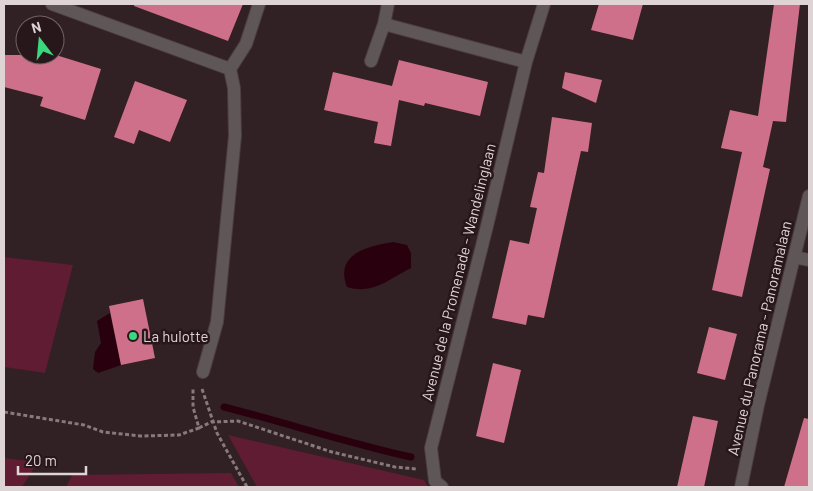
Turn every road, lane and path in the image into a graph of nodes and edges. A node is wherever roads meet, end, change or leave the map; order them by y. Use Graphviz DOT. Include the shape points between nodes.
graph roads {
  1 [pos="52,4"];
  2 [pos="259,4"];
  3 [pos="388,4"];
  4 [pos="544,4"];
  5 [pos="384,24"];
  6 [pos="371,62"];
  7 [pos="526,62"];
  8 [pos="230,69"];
  9 [pos="809,196"];
  10 [pos="794,257"];
  11 [pos="809,260"];
  12 [pos="204,372"];
  13 [pos="193,380"];
  14 [pos="4,412"];
  15 [pos="211,422"];
  16 [pos="198,428"];
  17 [pos="433,470"];
  18 [pos="247,487"];
  19 [pos="442,487"];
  20 [pos="741,487"];
  1 -- 8 [label="street"];
  2 -- 8 [label="street" via="246,44"];
  3 -- 5 [label="street"];
  4 -- 7 [label="street, Avenue de la Promenade - Wandelinglaan"];
  5 -- 6 [label="street"];
  5 -- 7 [label="street"];
  7 -- 17 [label="street, Avenue de la Promenade - Wandelinglaan" via="431,448"];
  8 -- 12 [label="street" via="234,88 235,136 217,322"];
  9 -- 10 [label="street, Avenue du Panorama - Panoramalaan"];
  10 -- 11 [label="street"];
  10 -- 20 [label="street, Avenue du Panorama - Panoramalaan"];
  12 -- 15 [label="path" via="200,383"];
  13 -- 16 [label="path" via="193,407"];
  14 -- 16 [label="path" via="103,432 141,436 180,435"];
  15 -- 16 [label="path"];
  15 -- 17 [label="path" via="238,421 332,452 395,467"];
  15 -- 18 [label="path"];
  17 -- 19 [label="street, Avenue de la Promenade - Wandelinglaan" via="435,481"];
}
